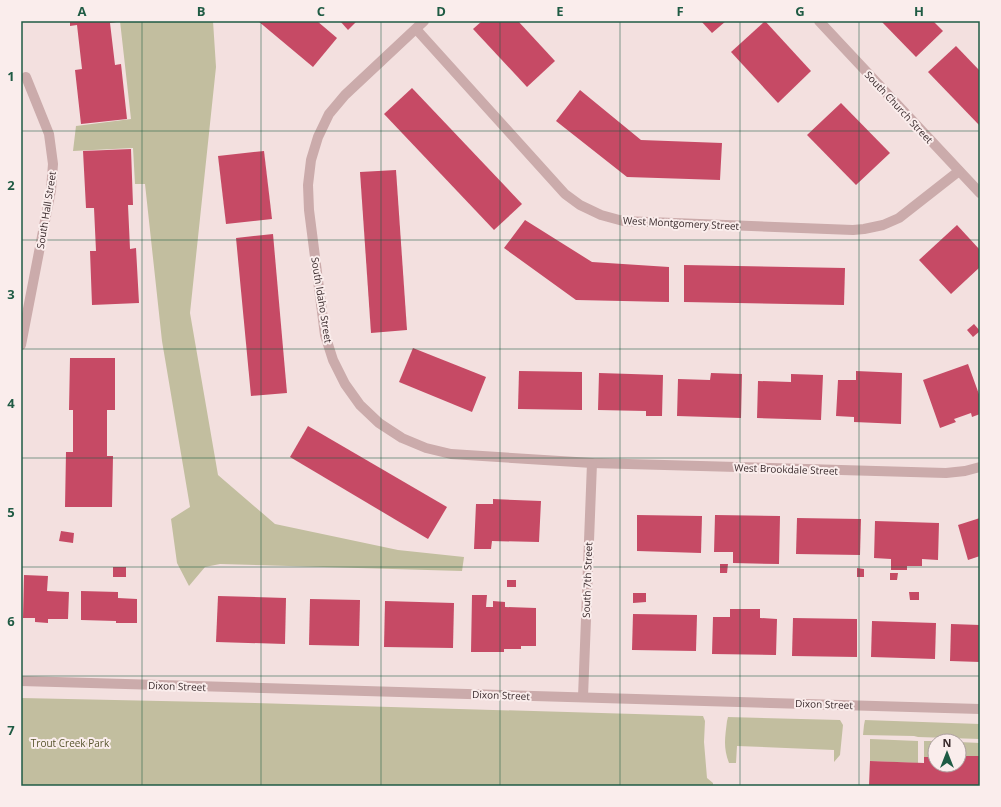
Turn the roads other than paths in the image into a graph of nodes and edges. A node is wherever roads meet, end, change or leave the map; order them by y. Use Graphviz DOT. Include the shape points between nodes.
graph roads {
  1 [pos="424,21"];
  2 [pos="819,21"];
  3 [pos="416,29"];
  4 [pos="26,77"];
  5 [pos="959,171"];
  6 [pos="980,193"];
  7 [pos="21,345"];
  8 [pos="592,463"];
  9 [pos="980,467"];
  10 [pos="21,681"];
  11 [pos="583,697"];
  12 [pos="980,708"];
  1 -- 3 [label="street, South Idaho Street"];
  2 -- 5 [label="street, South Church Street"];
  3 -- 5 [label="street, West Montgomery Street" via="565,194 601,215 622,221 864,229 884,225 899,218"];
  3 -- 8 [label="street, South Idaho Street" via="345,95 330,114 318,137 311,160 309,210 325,335 333,360 345,384 360,405 379,423 402,438 426,448 451,454"];
  4 -- 7 [label="street, South Hall Street" via="49,134 53,164 51,190"];
  5 -- 6 [label="street, South Church Street"];
  8 -- 9 [label="street, West Brookdale Street" via="946,473"];
  8 -- 11 [label="street, South 7th Street"];
  10 -- 11 [label="street, Dixon Street"];
  11 -- 12 [label="street, Dixon Street"];
}
